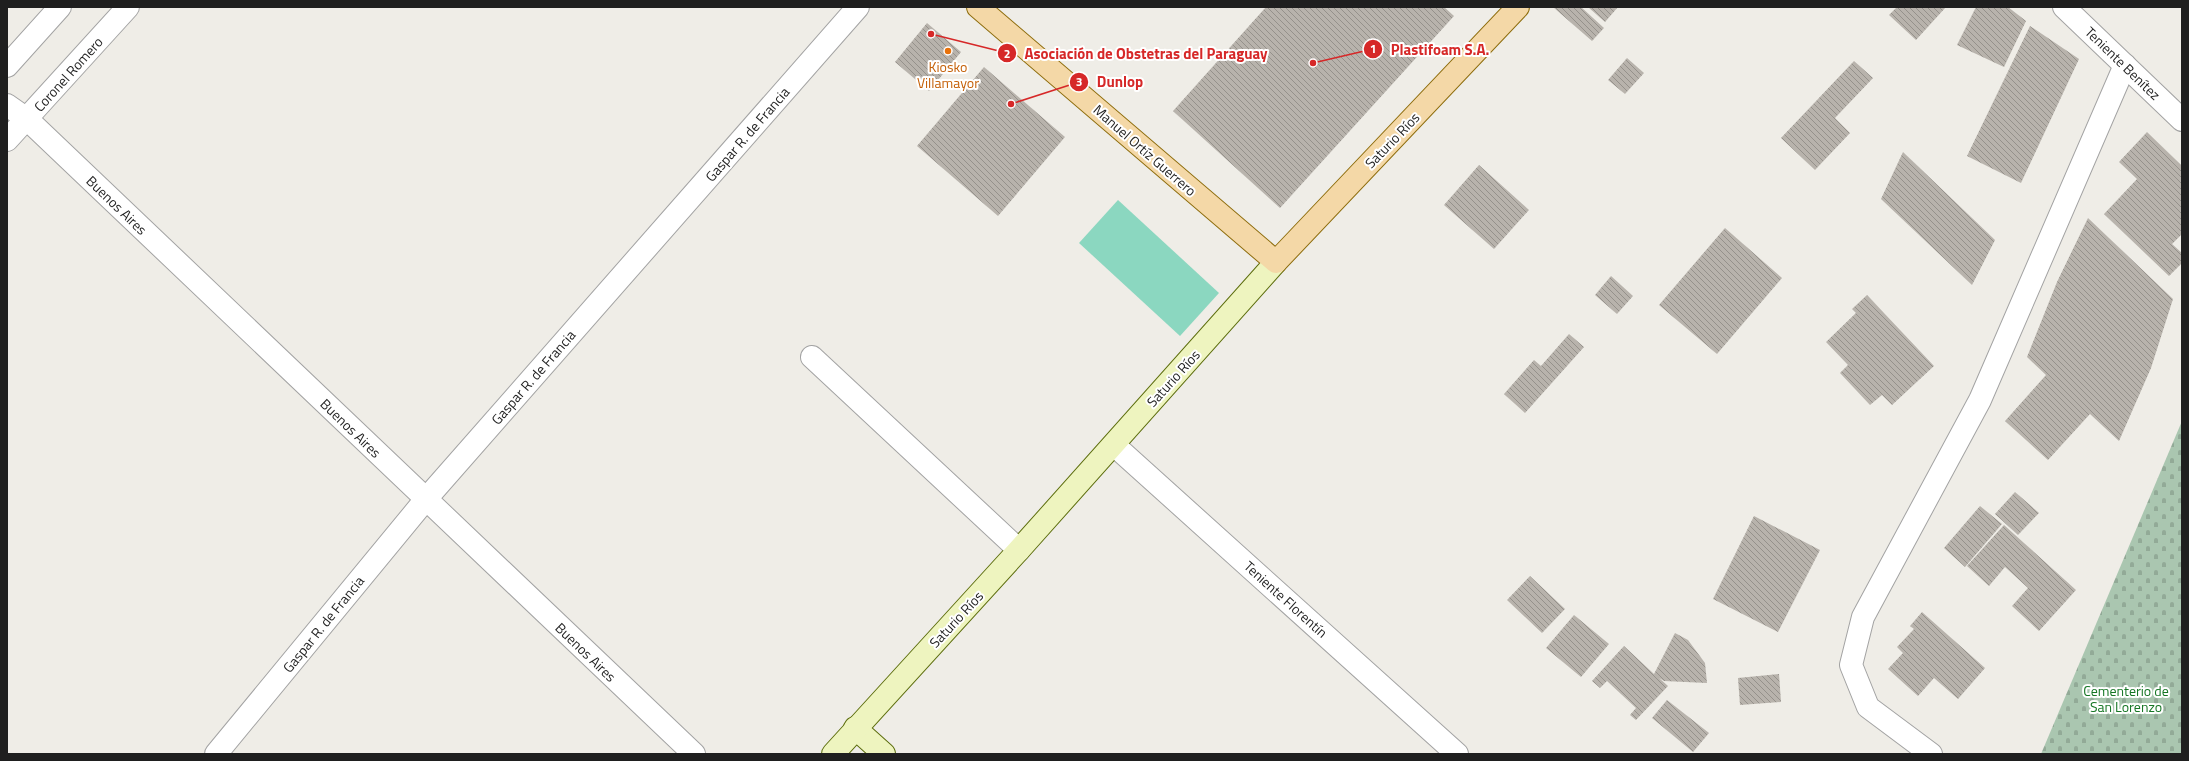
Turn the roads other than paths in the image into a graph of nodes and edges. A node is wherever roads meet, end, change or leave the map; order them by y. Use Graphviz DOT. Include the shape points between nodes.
graph roads {
  1 [pos="60,7"];
  2 [pos="128,7"];
  3 [pos="858,7"];
  4 [pos="978,7"];
  5 [pos="1518,7"];
  6 [pos="2064,7"];
  7 [pos="2125,65"];
  8 [pos="7,66"];
  9 [pos="7,105"];
  10 [pos="27,119"];
  11 [pos="2182,120"];
  12 [pos="7,140"];
  13 [pos="1276,262"];
  14 [pos="812,357"];
  15 [pos="1114,445"];
  16 [pos="426,499"];
  17 [pos="1020,550"];
  18 [pos="855,728"];
  19 [pos="216,754"];
  20 [pos="694,754"];
  21 [pos="833,754"];
  22 [pos="884,754"];
  23 [pos="1457,754"];
  24 [pos="1931,754"];
  1 -- 8 [label="street"];
  2 -- 10 [label="street, Coronel Romero"];
  3 -- 16 [label="street, Gaspar R. de Francia"];
  4 -- 13 [label="main road, Manuel Ortíz Guerrero"];
  5 -- 13 [label="main road, Saturio Ríos"];
  6 -- 7 [label="street, Teniente Benítez"];
  7 -- 11 [label="street, Teniente Benítez"];
  7 -- 24 [label="street" via="1980,400 1863,617 1851,664 1868,706"];
  9 -- 10 [label="street, Buenos Aires"];
  10 -- 12 [label="street, Coronel Romero"];
  10 -- 16 [label="street, Buenos Aires"];
  13 -- 15 [label="street, Saturio Ríos"];
  14 -- 17 [label="street"];
  15 -- 17 [label="street, Saturio Ríos"];
  15 -- 23 [label="street, Teniente Florentín"];
  16 -- 19 [label="street, Gaspar R. de Francia"];
  16 -- 20 [label="street, Buenos Aires"];
  17 -- 18 [label="street, Saturio Ríos"];
  18 -- 21 [label="street, Saturio Ríos"];
  18 -- 22 [label="street"];
}
